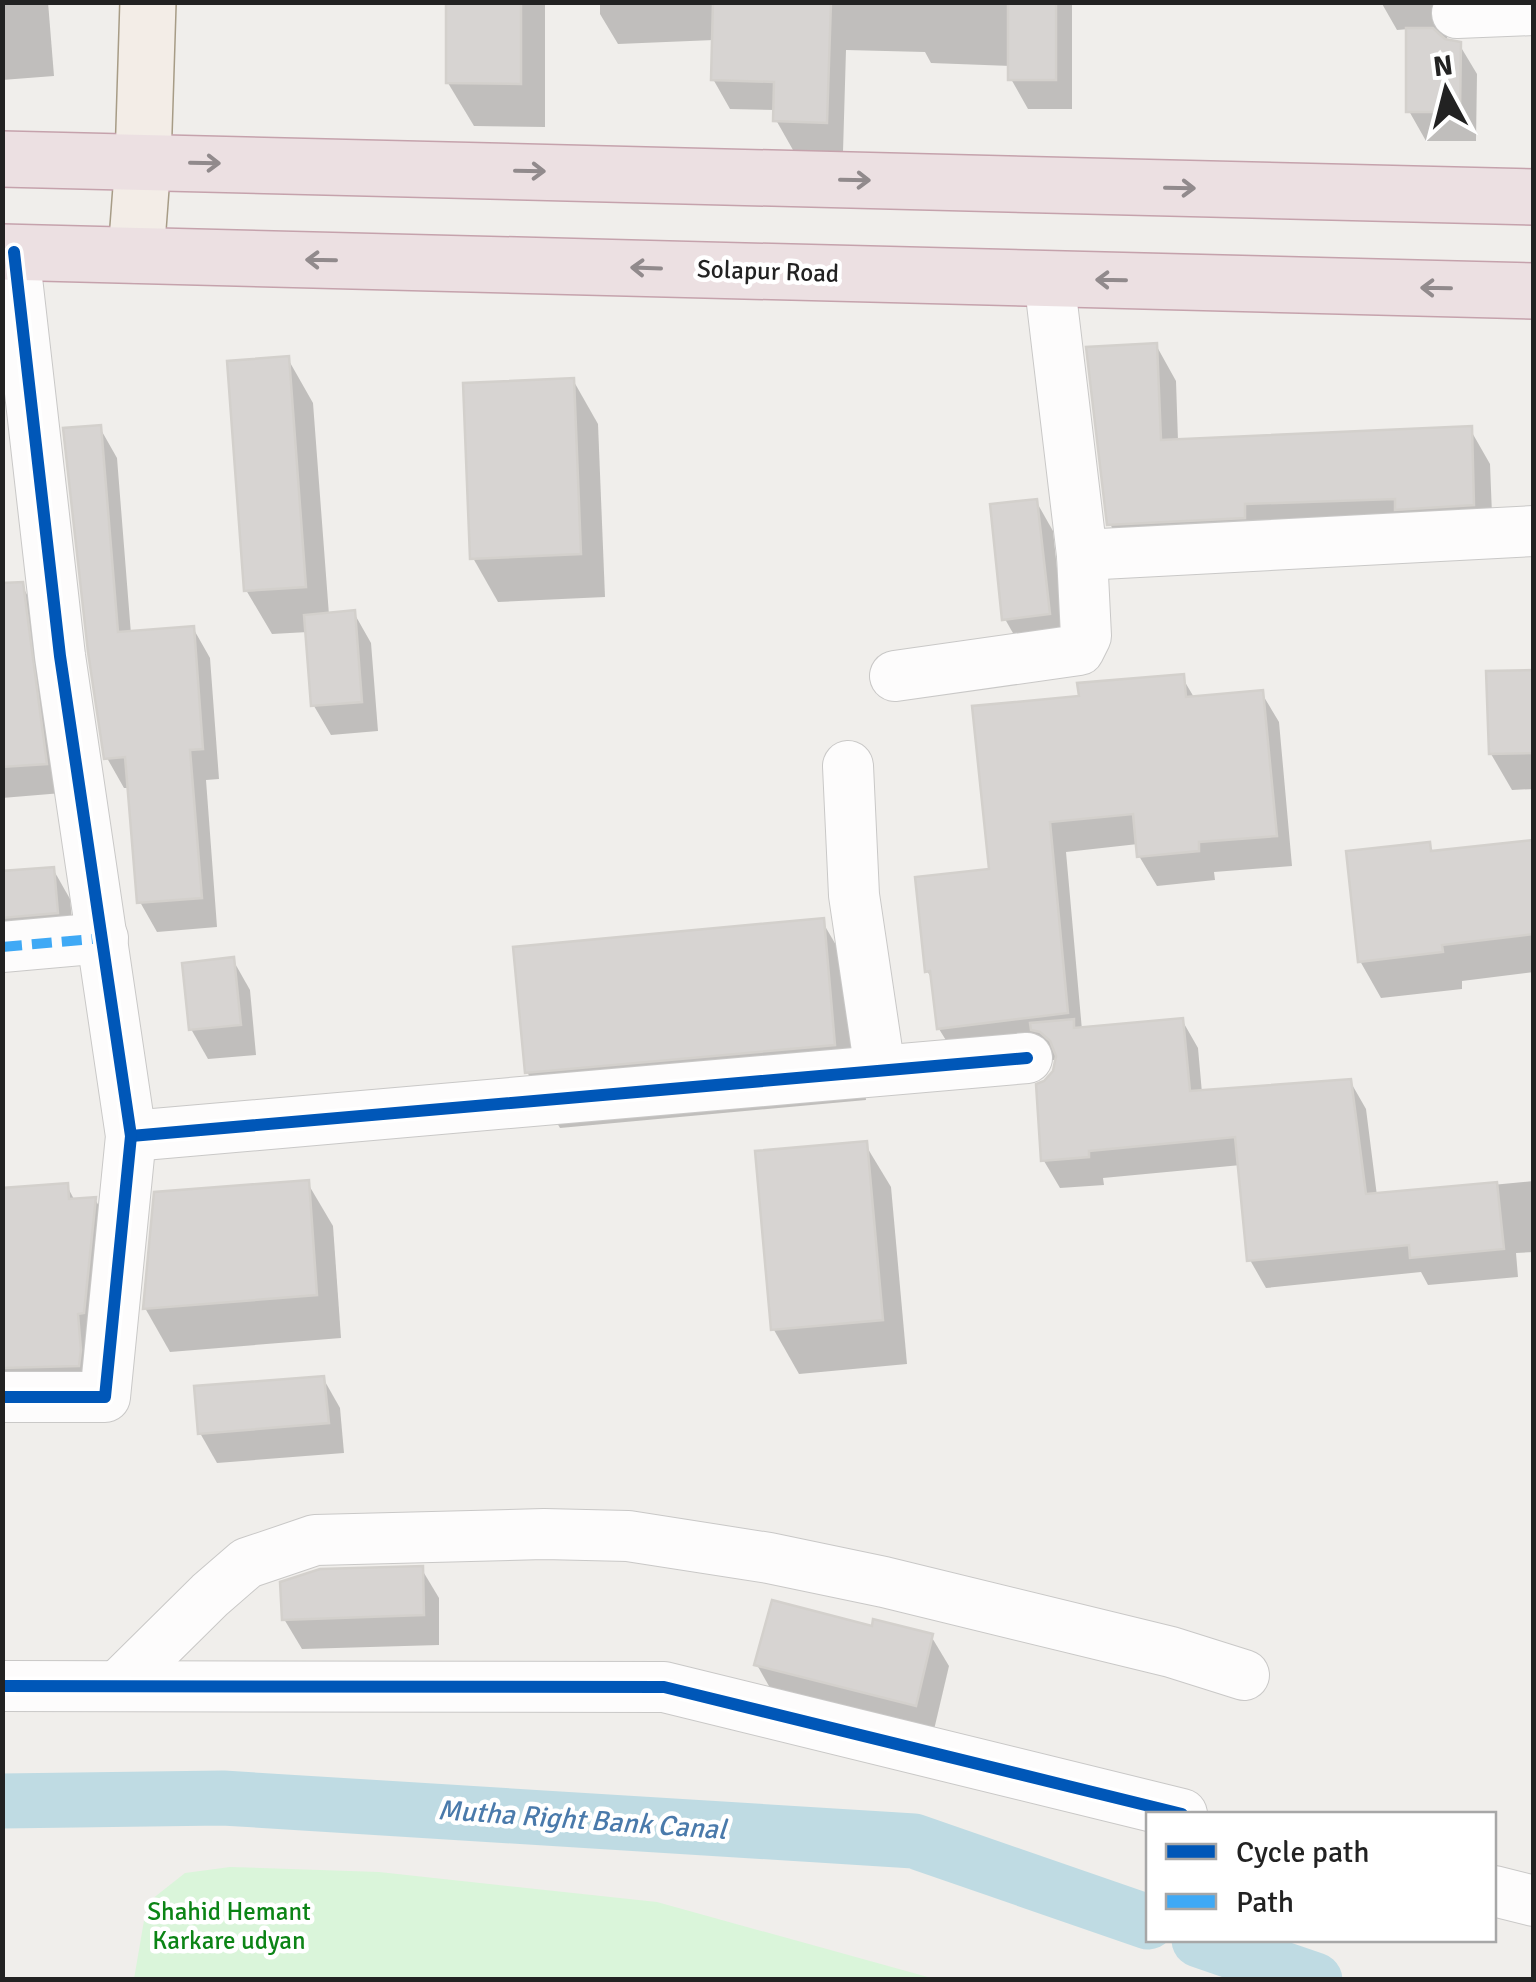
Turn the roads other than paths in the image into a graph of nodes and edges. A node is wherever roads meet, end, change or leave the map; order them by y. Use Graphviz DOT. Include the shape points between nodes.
graph roads {
  1 [pos="148,2"];
  2 [pos="1534,10"];
  3 [pos="1458,13"];
  4 [pos="2,159"];
  5 [pos="143,162"];
  6 [pos="1534,198"];
  7 [pos="8,252"];
  8 [pos="136,255"];
  9 [pos="1049,278"];
  10 [pos="1534,291"];
  11 [pos="1534,532"];
  12 [pos="1082,555"];
  13 [pos="895,676"];
  14 [pos="848,766"];
  15 [pos="103,938"];
  16 [pos="2,947"];
  17 [pos="1027,1058"];
  18 [pos="880,1070"];
  19 [pos="131,1136"];
  20 [pos="2,1397"];
  21 [pos="1244,1675"];
  22 [pos="2,1686"];
  23 [pos="118,1686"];
  24 [pos="1174,1812"];
  25 [pos="1496,1892"];
  26 [pos="1534,1901"];
  1 -- 5 [label="main road"];
  2 -- 3 [label="street"];
  4 -- 5 [label="highway"];
  5 -- 6 [label="highway, one-way"];
  5 -- 8 [label="main road"];
  7 -- 8 [label="highway, Solapur Road"];
  7 -- 15 [label="street"];
  9 -- 8 [label="highway, Solapur Road, one-way"];
  10 -- 9 [label="highway, Solapur Road, one-way"];
  9 -- 12 [label="street"];
  11 -- 12 [label="street"];
  12 -- 13 [label="street" via="1086,636 1079,650"];
  14 -- 18 [label="street" via="854,895"];
  15 -- 16 [label="street"];
  15 -- 19 [label="street"];
  17 -- 18 [label="street"];
  18 -- 19 [label="street"];
  19 -- 20 [label="street" via="105,1396"];
  21 -- 23 [label="street" via="769,1558 628,1536 544,1534 314,1540 247,1563"];
  22 -- 23 [label="street"];
  23 -- 24 [label="street" via="664,1687"];
  25 -- 26 [label="street"];
}
